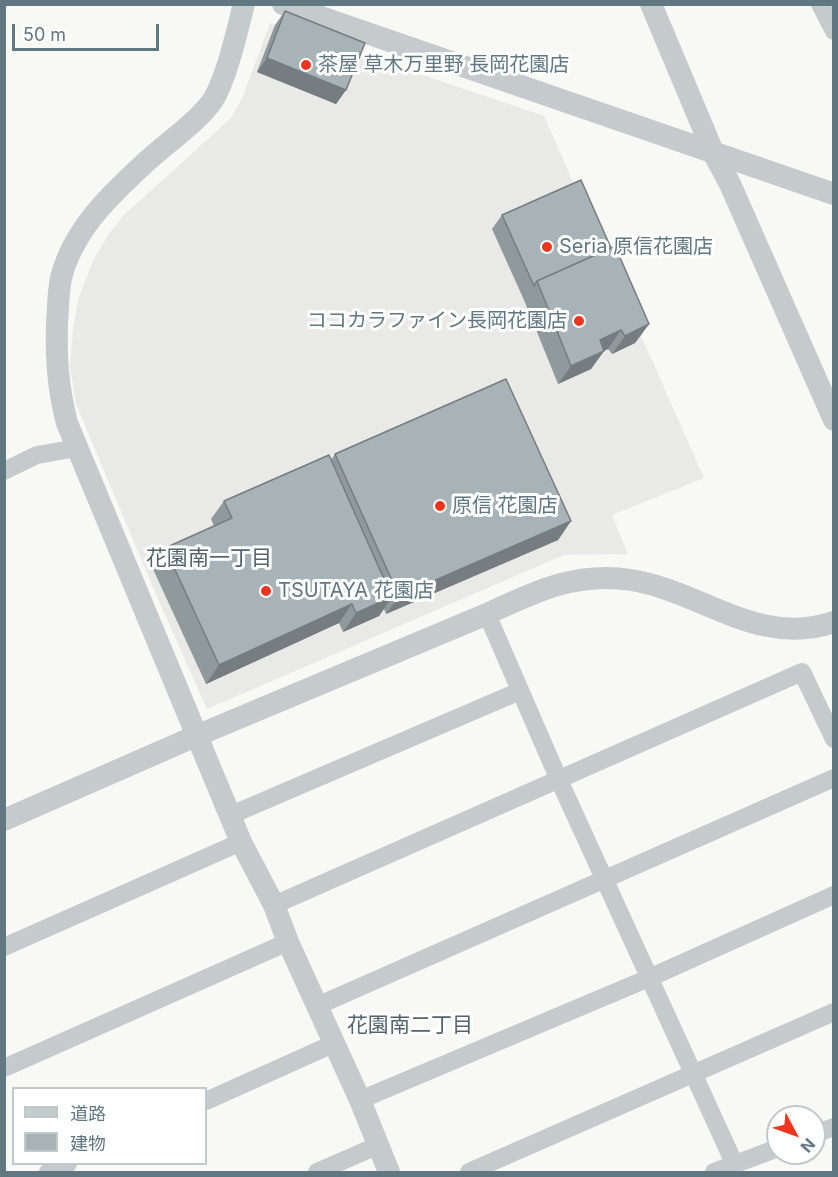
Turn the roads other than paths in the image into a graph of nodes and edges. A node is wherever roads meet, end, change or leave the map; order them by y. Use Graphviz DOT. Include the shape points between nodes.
graph roads {
  1 [pos="244,4"];
  2 [pos="283,4"];
  3 [pos="651,4"];
  4 [pos="820,4"];
  5 [pos="834,31"];
  6 [pos="714,154"];
  7 [pos="834,194"];
  8 [pos="834,420"];
  9 [pos="77,448"];
  10 [pos="4,471"];
  11 [pos="487,614"];
  12 [pos="834,622"];
  13 [pos="520,691"];
  14 [pos="196,736"];
  15 [pos="834,739"];
  16 [pos="834,778"];
  17 [pos="559,780"];
  18 [pos="231,815"];
  19 [pos="4,820"];
  20 [pos="241,842"];
  21 [pos="604,879"];
  22 [pos="834,895"];
  23 [pos="274,905"];
  24 [pos="288,942"];
  25 [pos="4,947"];
  26 [pos="649,978"];
  27 [pos="317,1006"];
  28 [pos="834,1012"];
  29 [pos="333,1044"];
  30 [pos="4,1068"];
  31 [pos="693,1075"];
  32 [pos="360,1100"];
  33 [pos="207,1101"];
  34 [pos="379,1145"];
  35 [pos="766,1153"];
  36 [pos="66,1165"];
  37 [pos="735,1165"];
  38 [pos="48,1173"];
  39 [pos="317,1173"];
  40 [pos="389,1173"];
  41 [pos="469,1173"];
  42 [pos="714,1173"];
  1 -- 9 [label="street" via="213,100 106,200 66,261 58,299 57,370 59,392"];
  2 -- 6 [label="street"];
  3 -- 6 [label="street"];
  4 -- 5 [label="street"];
  6 -- 7 [label="street"];
  6 -- 8 [label="street"];
  9 -- 10 [label="street" via="37,455"];
  9 -- 14 [label="street"];
  11 -- 12 [label="street" via="533,592 572,580 600,578 632,580 663,589 767,627 804,629"];
  11 -- 13 [label="street"];
  11 -- 14 [label="street"];
  13 -- 17 [label="street"];
  13 -- 18 [label="street"];
  14 -- 18 [label="street"];
  14 -- 19 [label="street"];
  15 -- 17 [label="street" via="802,672"];
  16 -- 21 [label="street"];
  17 -- 21 [label="street"];
  17 -- 23 [label="street"];
  18 -- 20 [label="street"];
  20 -- 23 [label="street"];
  20 -- 25 [label="street"];
  21 -- 26 [label="street"];
  21 -- 27 [label="street"];
  22 -- 26 [label="street"];
  23 -- 24 [label="street"];
  24 -- 27 [label="street"];
  24 -- 30 [label="street"];
  26 -- 31 [label="street"];
  26 -- 32 [label="street"];
  27 -- 29 [label="street"];
  28 -- 31 [label="street"];
  29 -- 32 [label="street"];
  29 -- 33 [label="street"];
  31 -- 37 [label="street"];
  31 -- 41 [label="street"];
  32 -- 34 [label="street"];
  34 -- 39 [label="street"];
  34 -- 40 [label="street"];
  35 -- 37 [label="street"];
  36 -- 38 [label="street"];
  37 -- 42 [label="street"];
}
